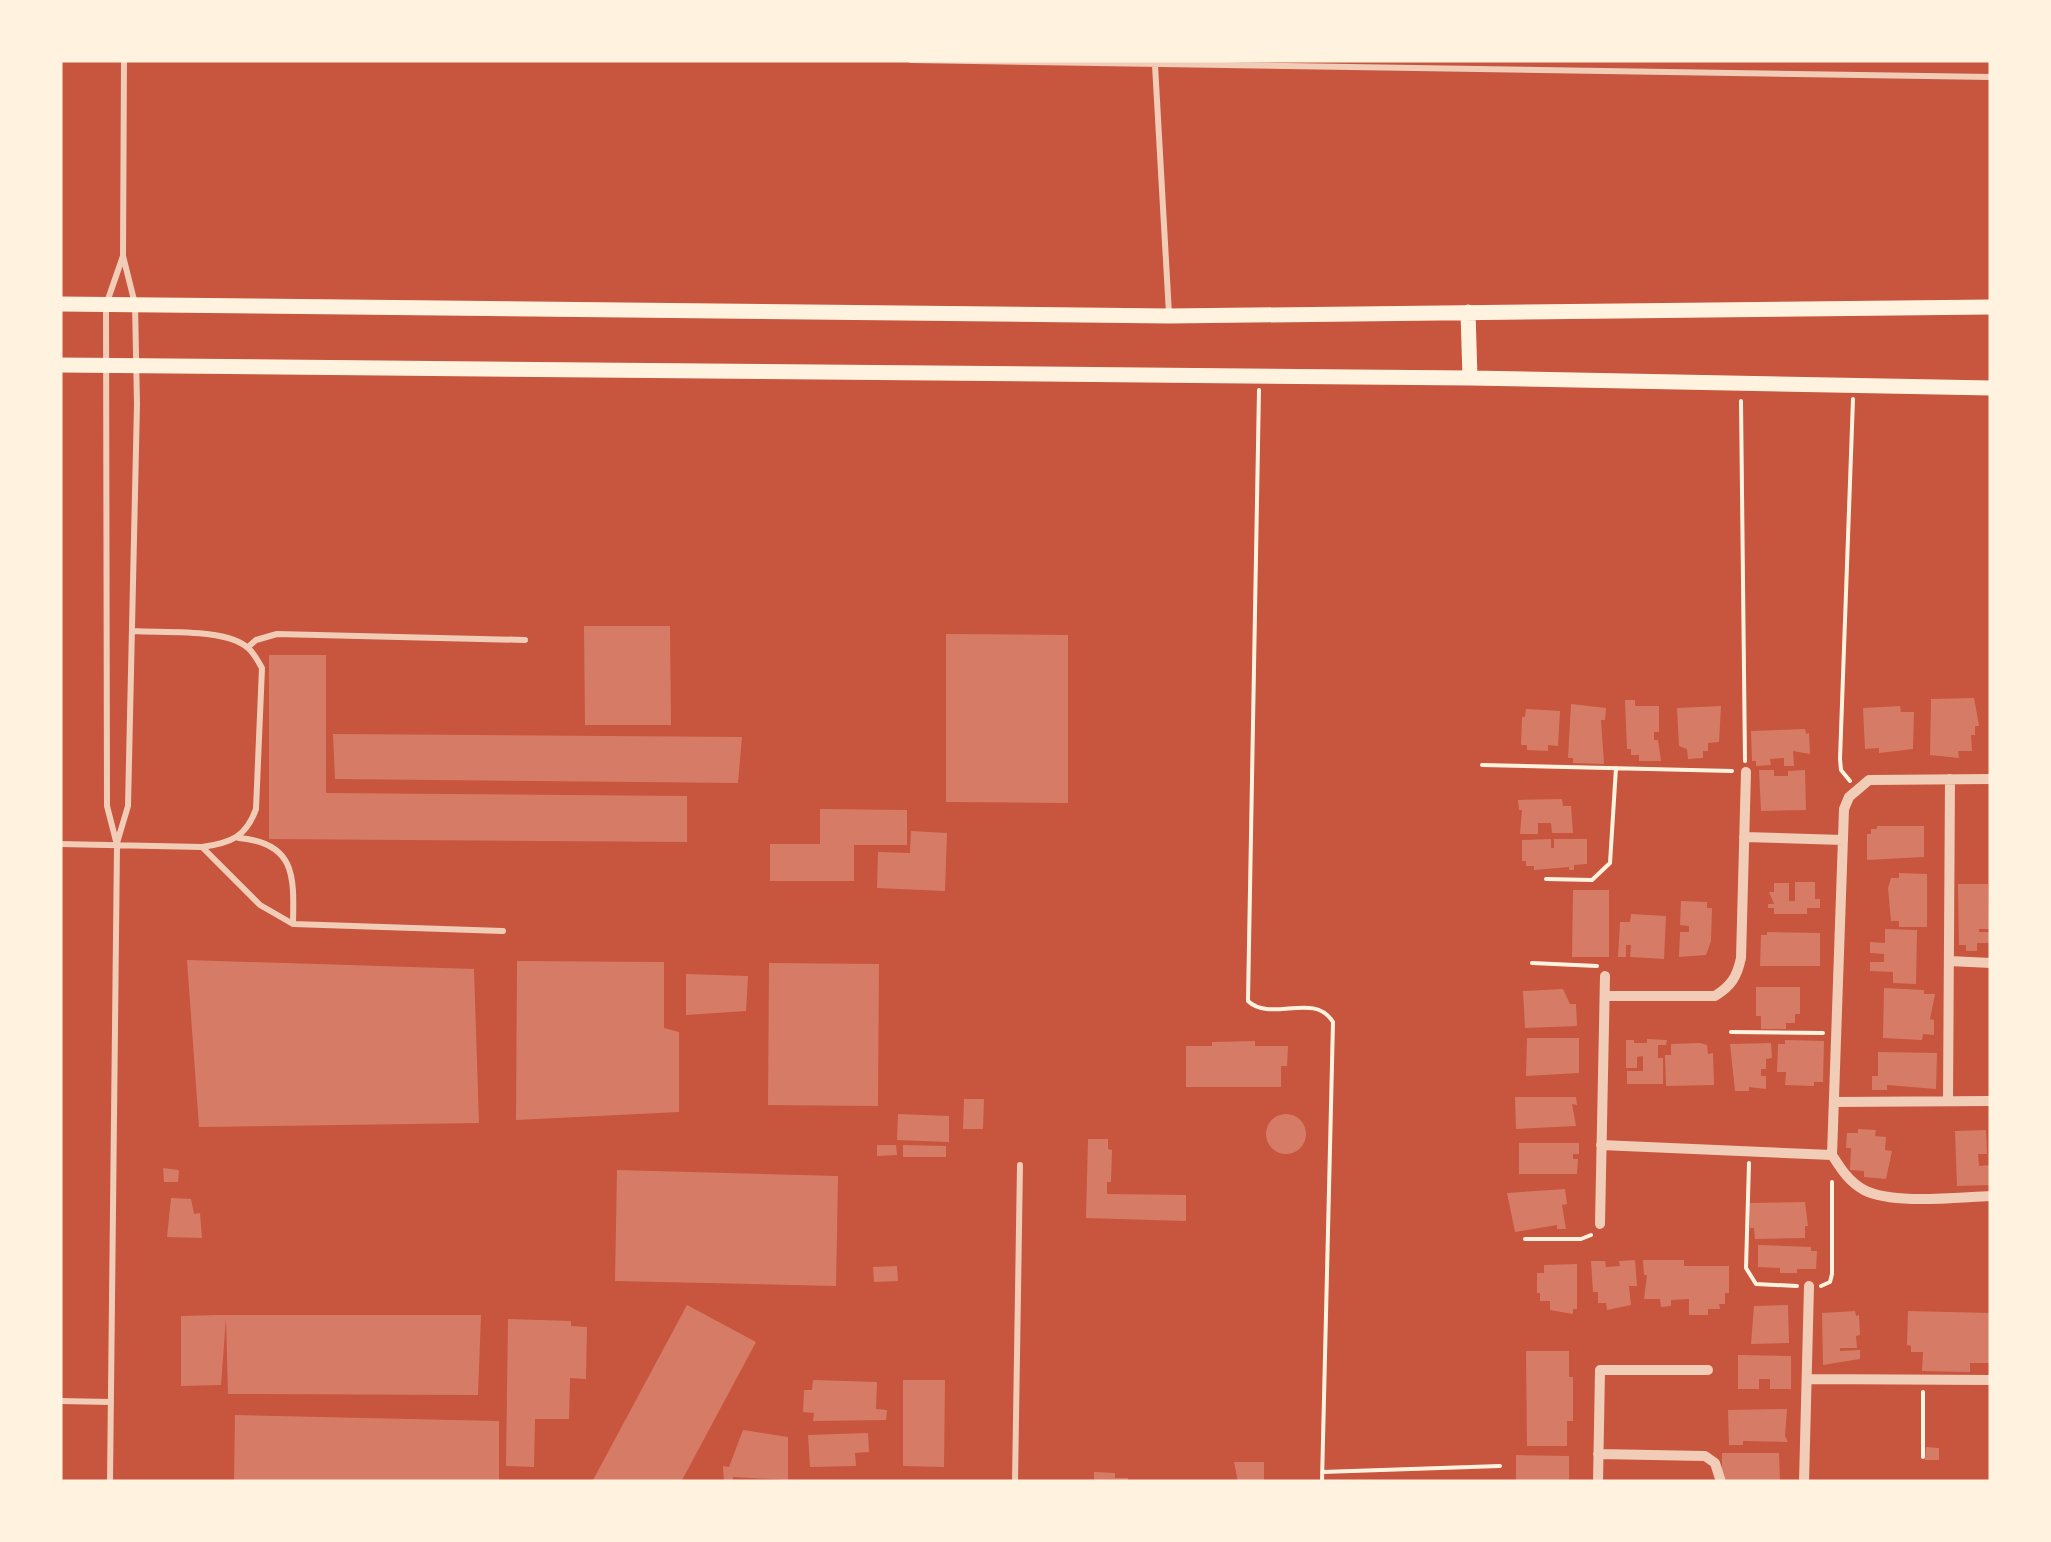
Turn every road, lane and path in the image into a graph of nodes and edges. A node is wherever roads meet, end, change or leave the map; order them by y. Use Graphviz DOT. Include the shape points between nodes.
graph roads {
  1 [pos="124,60"];
  2 [pos="912,60"];
  3 [pos="1187,63"];
  4 [pos="1156,65"];
  5 [pos="1991,76"];
  6 [pos="124,256"];
  7 [pos="60,304"];
  8 [pos="106,304"];
  9 [pos="134,304"];
  10 [pos="1991,307"];
  11 [pos="1468,312"];
  12 [pos="1168,316"];
  13 [pos="60,365"];
  14 [pos="107,365"];
  15 [pos="136,366"];
  16 [pos="1259,378"];
  17 [pos="1470,378"];
  18 [pos="1741,385"];
  19 [pos="1854,386"];
  20 [pos="1991,388"];
  21 [pos="134,632"];
  22 [pos="525,640"];
  23 [pos="248,647"];
  24 [pos="1482,764"];
  25 [pos="1616,768"];
  26 [pos="1746,772"];
  27 [pos="1950,779"];
  28 [pos="1991,779"];
  29 [pos="1858,786"];
  30 [pos="1744,837"];
  31 [pos="239,838"];
  32 [pos="1843,840"];
  33 [pos="60,844"];
  34 [pos="117,845"];
  35 [pos="202,847"];
  36 [pos="1546,879"];
  37 [pos="294,924"];
  38 [pos="503,931"];
  39 [pos="1532,962"];
  40 [pos="1949,962"];
  41 [pos="1991,962"];
  42 [pos="1605,976"];
  43 [pos="1605,996"];
  44 [pos="1731,1032"];
  45 [pos="1838,1033"];
  46 [pos="1991,1101"];
  47 [pos="1834,1102"];
  48 [pos="1948,1102"];
  49 [pos="1602,1145"];
  50 [pos="1749,1153"];
  51 [pos="1832,1155"];
  52 [pos="1020,1164"];
  53 [pos="1991,1196"];
  54 [pos="1600,1224"];
  55 [pos="1525,1239"];
  56 [pos="1809,1286"];
  57 [pos="1708,1370"];
  58 [pos="1806,1379"];
  59 [pos="1923,1380"];
  60 [pos="1991,1380"];
  61 [pos="60,1401"];
  62 [pos="111,1402"];
  63 [pos="1598,1454"];
  64 [pos="1923,1458"];
  65 [pos="1500,1466"];
  66 [pos="1322,1472"];
  67 [pos="110,1482"];
  68 [pos="1016,1482"];
  69 [pos="1322,1482"];
  70 [pos="1598,1482"];
  71 [pos="1721,1482"];
  72 [pos="1804,1482"];
  1 -- 6 [label="lane"];
  2 -- 4 [label="lane"];
  3 -- 4 [label="lane"];
  3 -- 5 [label="lane"];
  4 -- 12 [label="lane"];
  6 -- 8 [label="lane"];
  6 -- 9 [label="lane"];
  7 -- 8 [label="main road"];
  8 -- 9 [label="main road"];
  8 -- 14 [label="lane"];
  9 -- 12 [label="main road"];
  9 -- 15 [label="lane"];
  10 -- 11 [label="main road"];
  11 -- 12 [label="main road"];
  11 -- 17 [label="main road"];
  13 -- 14 [label="main road"];
  14 -- 15 [label="main road"];
  14 -- 34 [label="lane" via="107,806"];
  15 -- 16 [label="main road"];
  15 -- 21 [label="lane"];
  16 -- 17 [label="main road"];
  16 -- 66 [label="path" via="1248,1001 1258,1008 1318,1008 1334,1022"];
  17 -- 18 [label="main road"];
  18 -- 19 [label="main road"];
  18 -- 26 [label="path"];
  19 -- 20 [label="main road"];
  19 -- 29 [label="path" via="1840,759 1841,770"];
  21 -- 23 [label="lane" via="224,636"];
  21 -- 34 [label="lane" via="128,806"];
  22 -- 23 [label="lane" via="277,634"];
  23 -- 31 [label="lane" via="262,668 256,809"];
  24 -- 25 [label="path"];
  25 -- 26 [label="path"];
  25 -- 36 [label="path" via="1610,863 1592,880"];
  26 -- 30 [label="street"];
  27 -- 28 [label="street"];
  27 -- 29 [label="street" via="1870,780"];
  27 -- 40 [label="street"];
  29 -- 32 [label="street" via="1844,809"];
  30 -- 32 [label="street"];
  30 -- 43 [label="street" via="1741,958 1729,988 1716,996"];
  31 -- 35 [label="lane"];
  31 -- 37 [label="lane" via="277,849 291,866"];
  32 -- 45 [label="street"];
  33 -- 34 [label="lane"];
  34 -- 35 [label="lane"];
  34 -- 62 [label="lane"];
  35 -- 37 [label="lane" via="252,898"];
  37 -- 38 [label="lane"];
  39 -- 42 [label="path" via="1592,964"];
  40 -- 41 [label="street"];
  40 -- 48 [label="street"];
  42 -- 43 [label="street"];
  43 -- 49 [label="street"];
  44 -- 45 [label="path"];
  45 -- 47 [label="street"];
  46 -- 48 [label="street"];
  47 -- 48 [label="street"];
  47 -- 51 [label="street"];
  49 -- 50 [label="street"];
  49 -- 54 [label="street"];
  50 -- 51 [label="street"];
  50 -- 56 [label="path" via="1749,1277 1756,1284"];
  51 -- 53 [label="street" via="1866,1192"];
  51 -- 56 [label="path" via="1832,1274 1824,1286"];
  52 -- 68 [label="lane"];
  54 -- 55 [label="path" via="1581,1239"];
  56 -- 58 [label="street"];
  57 -- 63 [label="street" via="1600,1370"];
  58 -- 59 [label="street"];
  58 -- 72 [label="street"];
  59 -- 60 [label="street"];
  59 -- 64 [label="path"];
  61 -- 62 [label="lane"];
  62 -- 67 [label="lane"];
  63 -- 70 [label="street"];
  63 -- 71 [label="street" via="1705,1456"];
  65 -- 66 [label="path"];
  66 -- 69 [label="path"];
}
